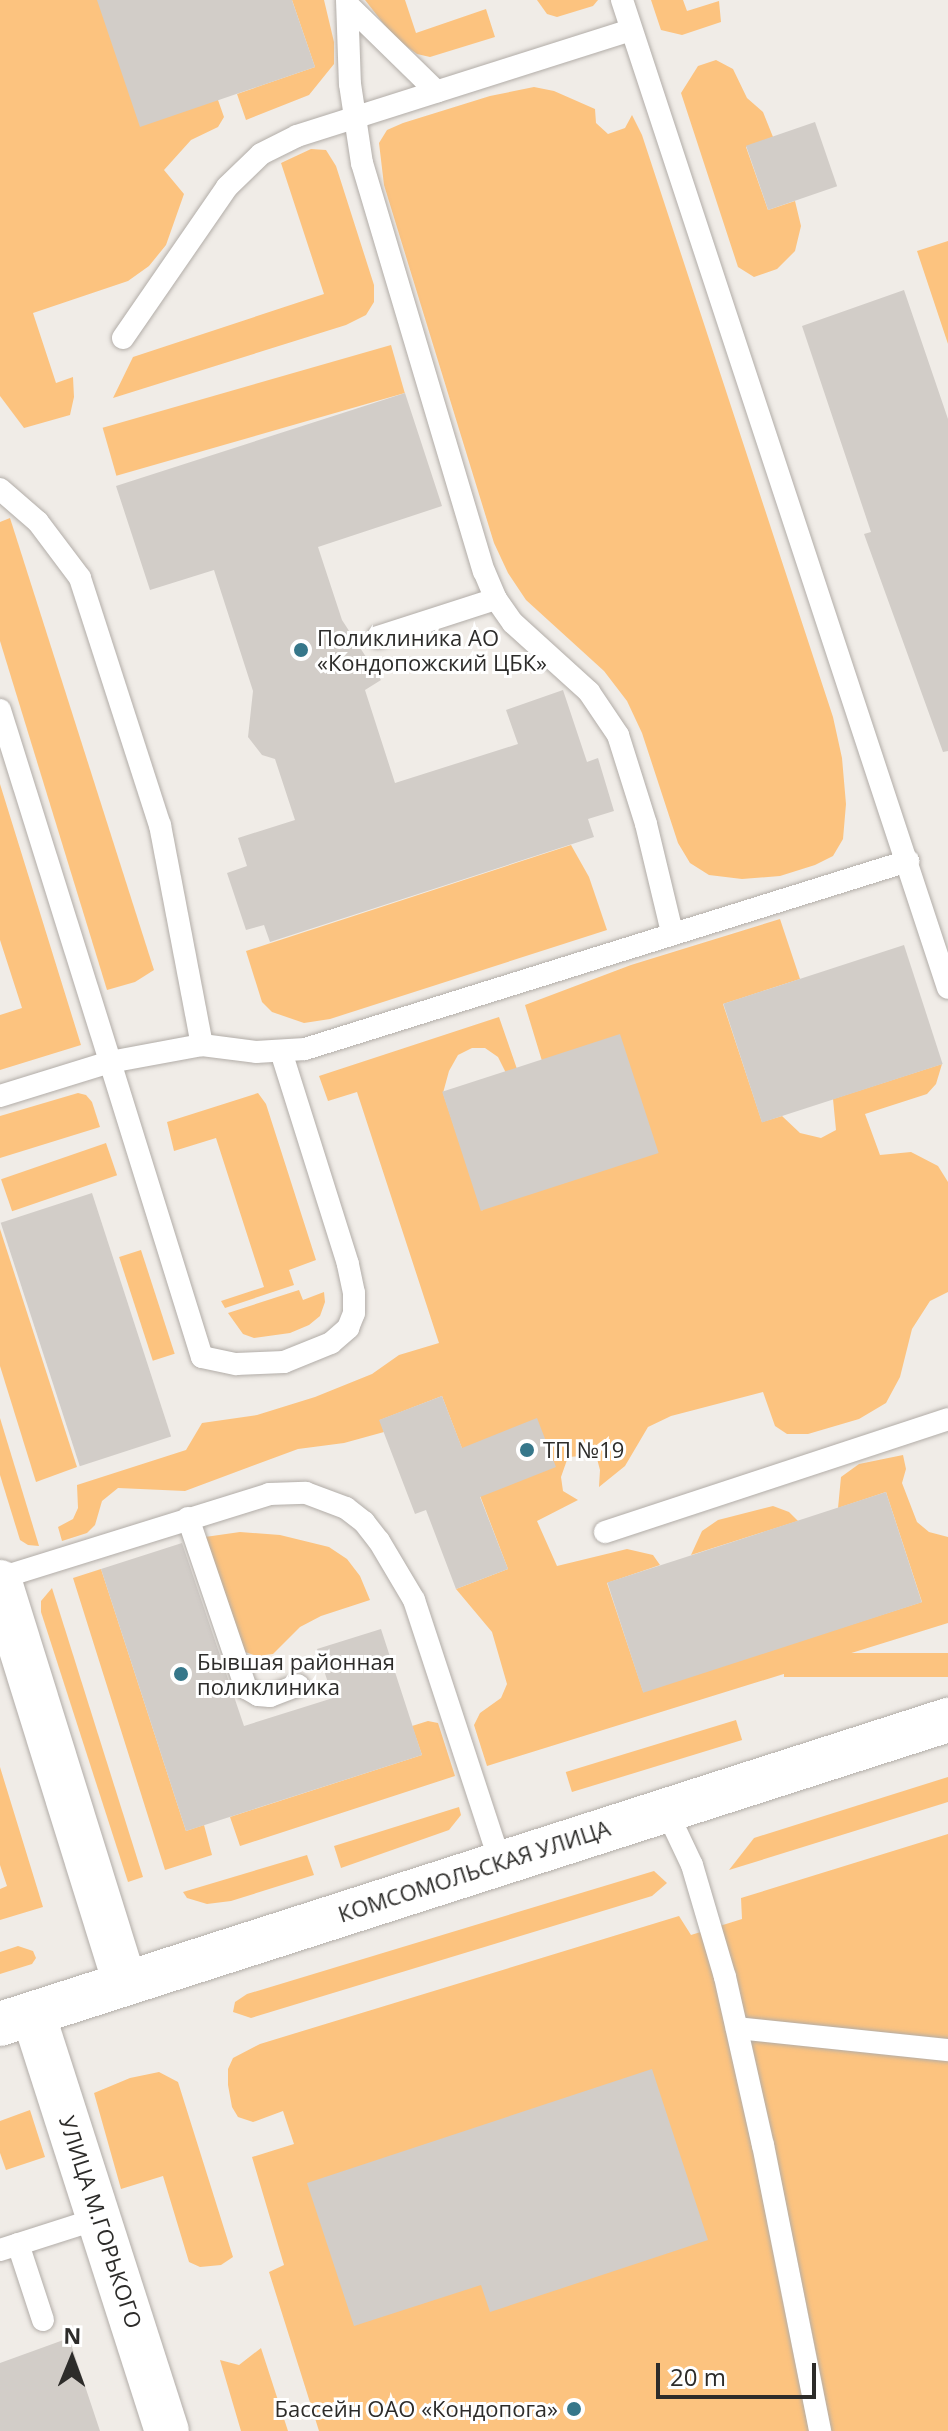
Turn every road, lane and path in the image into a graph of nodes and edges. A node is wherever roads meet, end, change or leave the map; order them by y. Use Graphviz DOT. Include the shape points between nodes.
graph roads {
  1 [pos="622,0"];
  2 [pos="347,2"];
  3 [pos="631,30"];
  4 [pos="437,92"];
  5 [pos="354,118"];
  6 [pos="123,338"];
  7 [pos="0,489"];
  8 [pos="496,599"];
  9 [pos="378,637"];
  10 [pos="0,710"];
  11 [pos="908,861"];
  12 [pos="672,932"];
  13 [pos="948,988"];
  14 [pos="202,1045"];
  15 [pos="281,1052"];
  16 [pos="110,1062"];
  17 [pos="0,1096"];
  18 [pos="948,1419"];
  19 [pos="188,1518"];
  20 [pos="605,1532"];
  21 [pos="0,1580"];
  22 [pos="298,1685"];
  23 [pos="948,1720"];
  24 [pos="666,1810"];
  25 [pos="500,1862"];
  26 [pos="125,1983"];
  27 [pos="16,2019"];
  28 [pos="737,2028"];
  29 [pos="948,2050"];
  30 [pos="100,2218"];
  31 [pos="9,2247"];
  32 [pos="43,2320"];
  33 [pos="167,2431"];
  34 [pos="820,2431"];
  1 -- 3 [label="lane"];
  2 -- 4 [label="lane"];
  2 -- 5 [label="lane"];
  3 -- 4 [label="lane"];
  3 -- 11 [label="lane"];
  4 -- 5 [label="lane"];
  5 -- 6 [label="lane" via="276,145 247,165 209,211"];
  5 -- 8 [label="lane" via="376,214"];
  7 -- 14 [label="lane" via="38,522 80,578 160,825"];
  8 -- 9 [label="lane"];
  8 -- 12 [label="lane" via="513,623 589,692 618,735"];
  10 -- 16 [label="lane"];
  11 -- 12 [label="lane"];
  11 -- 13 [label="lane"];
  12 -- 15 [label="lane" via="333,1041"];
  14 -- 15 [label="lane"];
  14 -- 16 [label="lane"];
  15 -- 16 [label="lane" via="348,1264 354,1313 348,1328 331,1343 284,1362 259,1364 202,1357"];
  16 -- 17 [label="lane"];
  18 -- 20 [label="lane"];
  19 -- 21 [label="lane"];
  19 -- 22 [label="lane" via="246,1688 270,1696"];
  19 -- 25 [label="lane" via="288,1491 326,1499 364,1522 414,1600"];
  21 -- 26 [label="street"];
  23 -- 24 [label="street, КОМСОМОЛЬСКАЯ УЛИЦА"];
  24 -- 25 [label="street, КОМСОМОЛЬСКАЯ УЛИЦА"];
  24 -- 28 [label="lane" via="701,1892"];
  25 -- 26 [label="street, КОМСОМОЛЬСКАЯ УЛИЦА"];
  26 -- 27 [label="street, КОМСОМОЛЬСКАЯ УЛИЦА"];
  27 -- 30 [label="street, УЛИЦА М.ГОРЬКОГО"];
  28 -- 29 [label="lane"];
  28 -- 34 [label="lane"];
  30 -- 31 [label="lane"];
  30 -- 33 [label="street, УЛИЦА М.ГОРЬКОГО"];
  31 -- 32 [label="lane"];
}
